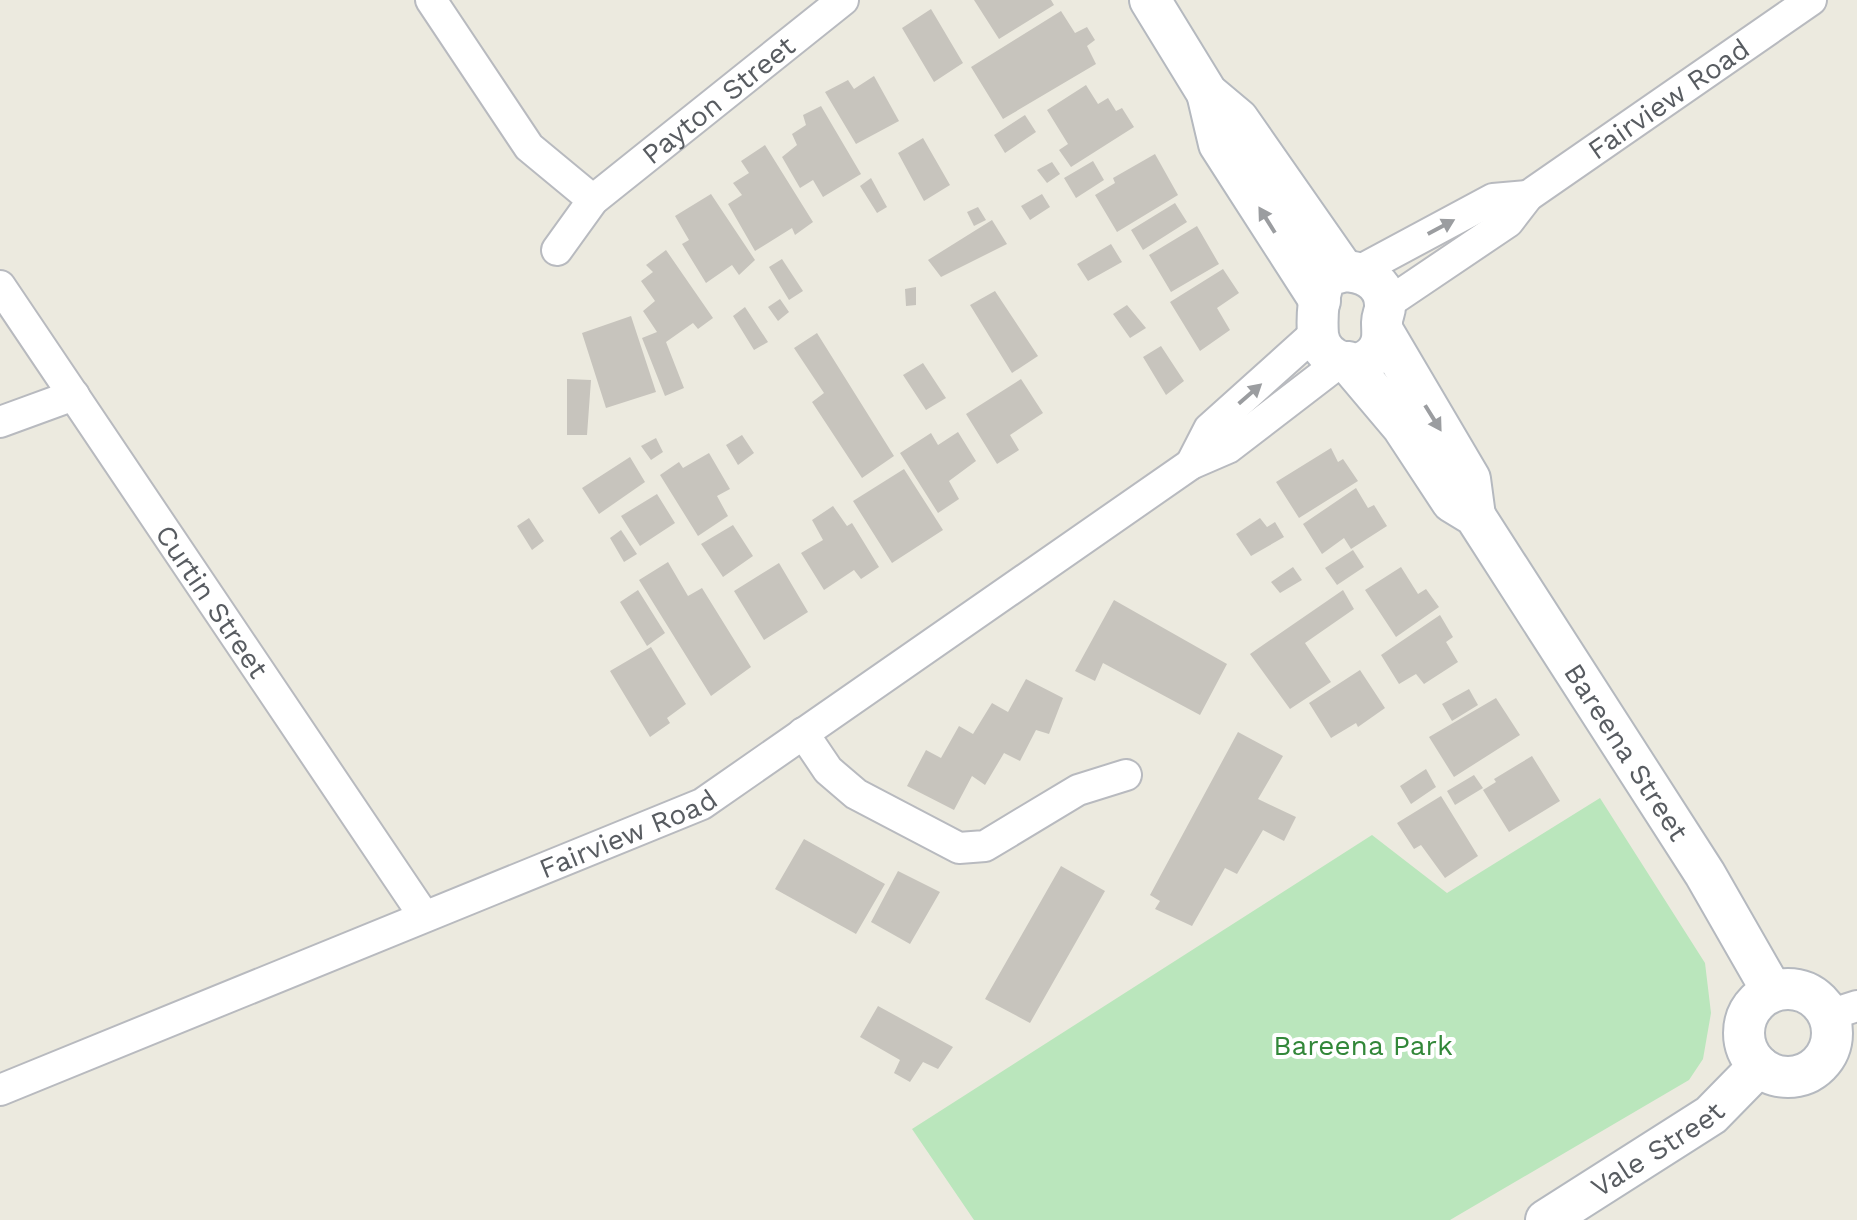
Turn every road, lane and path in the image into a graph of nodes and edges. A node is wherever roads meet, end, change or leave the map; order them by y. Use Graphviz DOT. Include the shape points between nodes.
graph roads {
  1 [pos="431,0"];
  2 [pos="843,0"];
  3 [pos="1150,0"];
  4 [pos="1811,0"];
  5 [pos="1528,196"];
  6 [pos="593,200"];
  7 [pos="558,250"];
  8 [pos="0,286"];
  9 [pos="1338,316"];
  10 [pos="1384,319"];
  11 [pos="74,395"];
  12 [pos="0,422"];
  13 [pos="1475,516"];
  14 [pos="803,732"];
  15 [pos="1126,775"];
  16 [pos="424,916"];
  17 [pos="1772,991"];
  18 [pos="1843,1011"];
  19 [pos="1759,1066"];
  20 [pos="0,1090"];
  21 [pos="1546,1220"];
  1 -- 6 [label="street" via="528,147"];
  2 -- 6 [label="street, Payton Street"];
  3 -- 9 [label="main road, Bareena Street" via="1208,93 1220,144"];
  4 -- 5 [label="street, Fairview Road"];
  9 -- 5 [label="street, Fairview Road, one-way" via="1493,199"];
  5 -- 10 [label="street, Fairview Road" via="1508,222"];
  6 -- 7 [label="street, Payton Street"];
  8 -- 11 [label="street, Curtin Street"];
  9 -- 10 [label="main road, Bareena Street" via="1370,277"];
  9 -- 10 [label="main road" via="1362,361 1372,356"];
  9 -- 13 [label="main road, Bareena Street" via="1452,502"];
  9 -- 14 [label="street, Fairview Road" via="1228,448 1191,464"];
  10 -- 13 [label="main road, Bareena Street, one-way" via="1470,479"];
  11 -- 12 [label="street"];
  11 -- 16 [label="street, Curtin Street"];
  13 -- 17 [label="main road, Bareena Street" via="1705,874"];
  14 -- 15 [label="street" via="828,770 856,794 958,848 985,846 1078,790"];
  14 -- 16 [label="street, Fairview Road" via="702,804"];
  16 -- 20 [label="street, Fairview Road"];
  17 -- 18 [label="main road" via="1799,990"];
  17 -- 19 [label="main road" via="1750,1010 1745,1025 1744,1040"];
  18 -- 19 [label="main road" via="1816,1068 1788,1077"];
  19 -- 21 [label="main road, Vale Street" via="1711,1115"];
}
